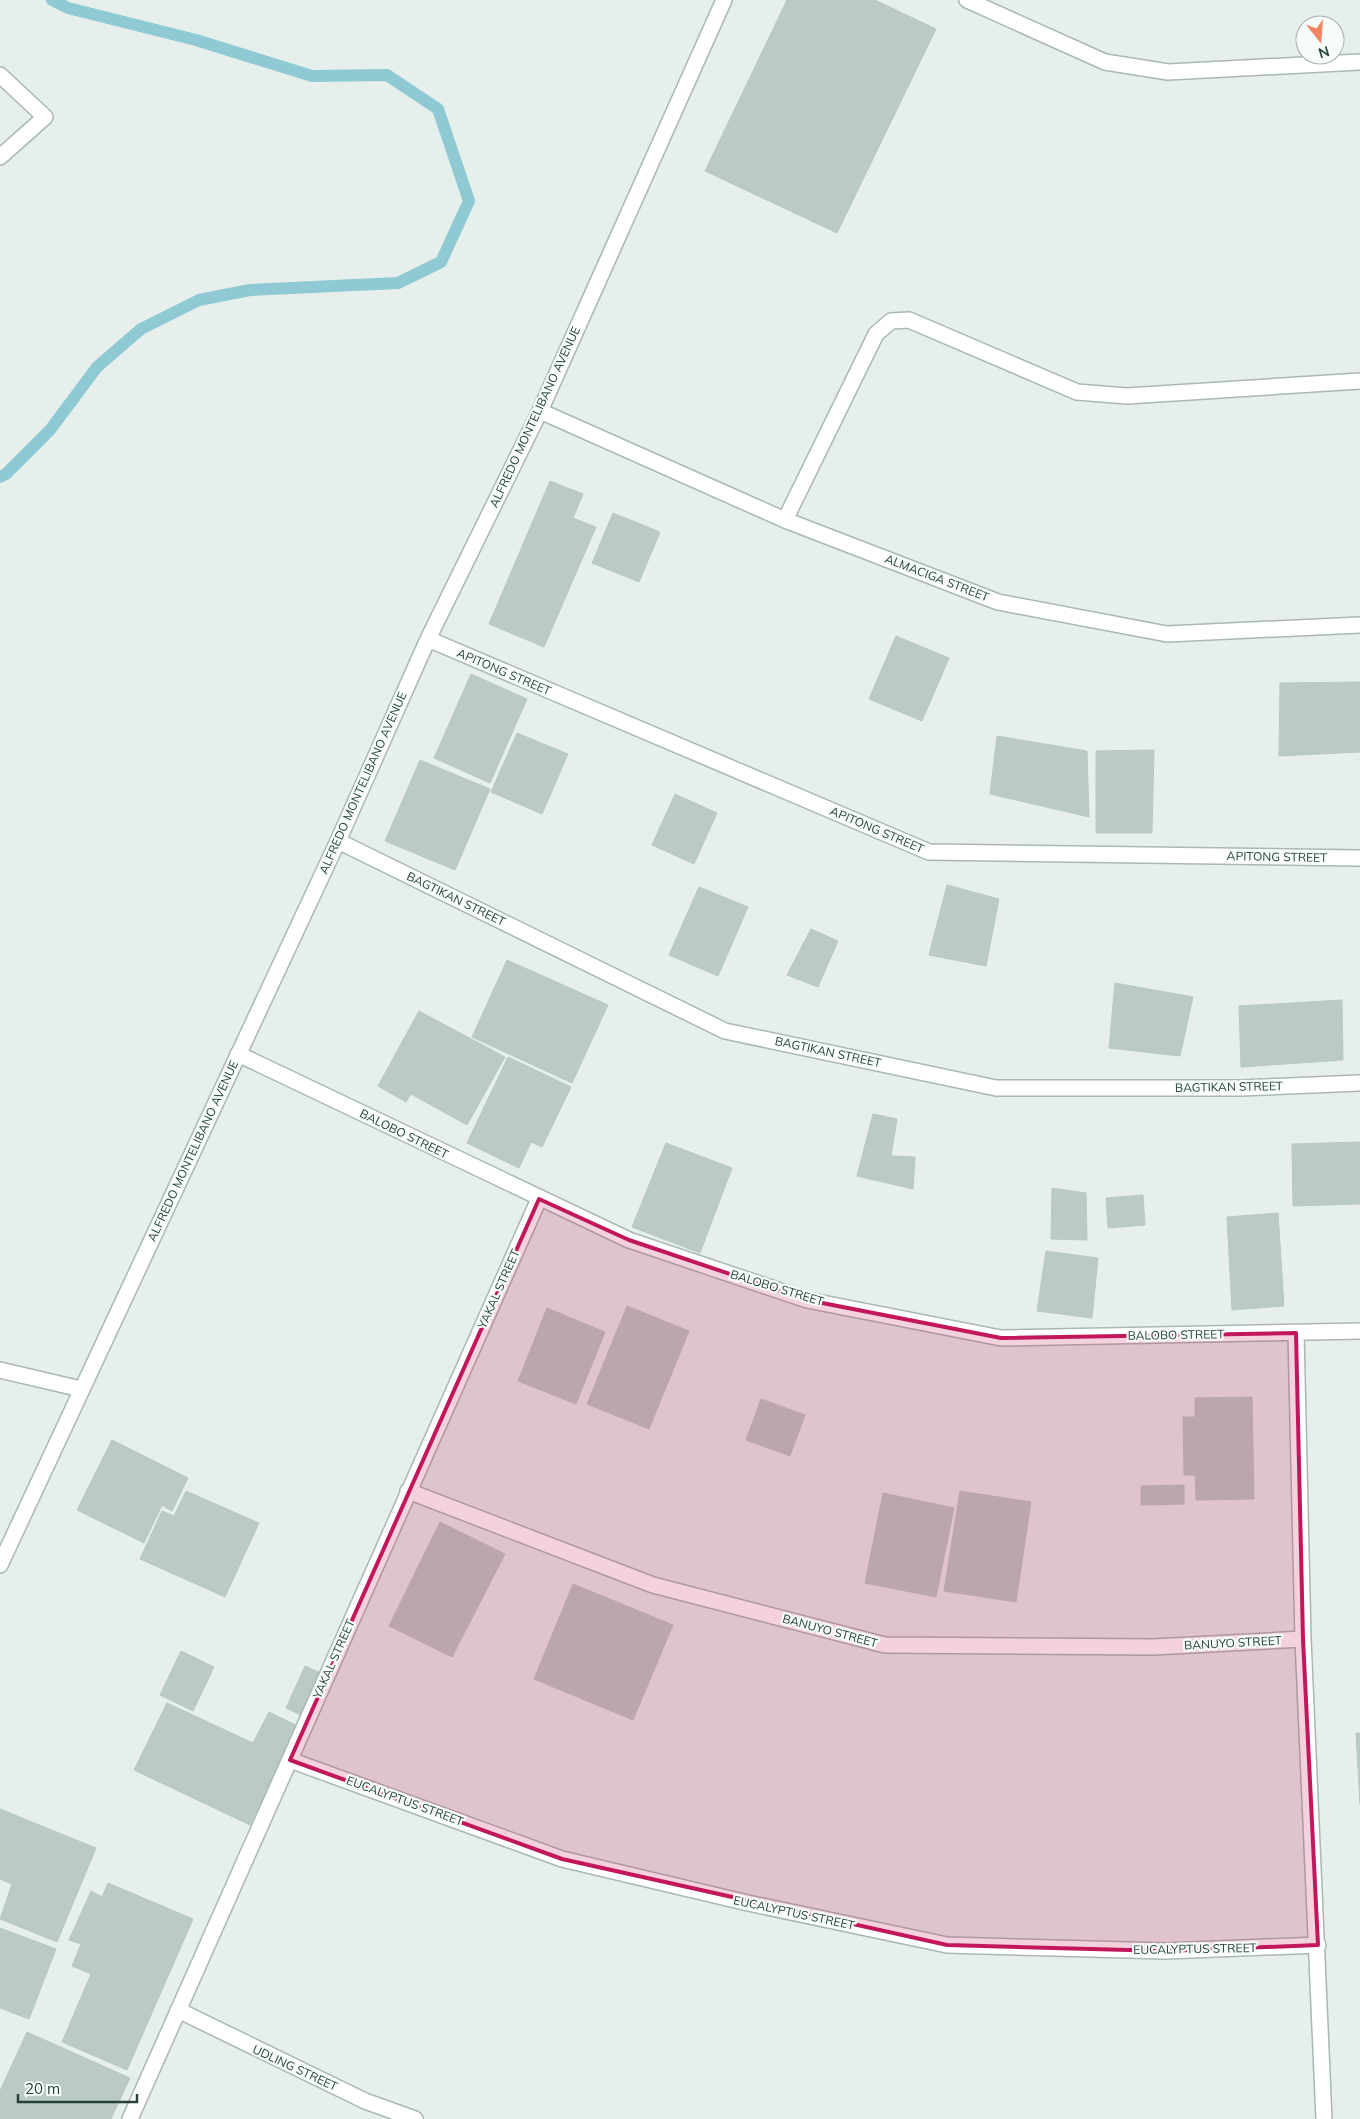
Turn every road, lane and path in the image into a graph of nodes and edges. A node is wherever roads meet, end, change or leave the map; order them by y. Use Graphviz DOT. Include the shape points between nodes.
graph roads {
  1 [pos="724,0"];
  2 [pos="967,0"];
  3 [pos="1360,62"];
  4 [pos="0,75"];
  5 [pos="0,157"];
  6 [pos="1360,380"];
  7 [pos="540,411"];
  8 [pos="785,520"];
  9 [pos="1360,625"];
  10 [pos="428,639"];
  11 [pos="338,841"];
  12 [pos="1360,858"];
  13 [pos="238,1054"];
  14 [pos="1360,1083"];
  15 [pos="539,1199"];
  16 [pos="1360,1331"];
  17 [pos="1296,1332"];
  18 [pos="0,1370"];
  19 [pos="81,1389"];
  20 [pos="408,1492"];
  21 [pos="0,1565"];
  22 [pos="1303,1639"];
  23 [pos="290,1760"];
  24 [pos="1318,1945"];
  25 [pos="178,2010"];
  26 [pos="130,2119"];
  27 [pos="416,2119"];
  28 [pos="1324,2119"];
  1 -- 7 [label="street, ALFREDO MONTELIBANO AVENUE"];
  2 -- 3 [label="street" via="1105,62 1159,71"];
  4 -- 5 [label="street" via="45,117"];
  6 -- 8 [label="street" via="1128,396 1077,392 909,320 891,321 876,334"];
  7 -- 8 [label="street, ALMACIGA STREET"];
  7 -- 10 [label="street, ALFREDO MONTELIBANO AVENUE"];
  8 -- 9 [label="street, ALMACIGA STREET" via="998,602 1167,634"];
  10 -- 11 [label="street, ALFREDO MONTELIBANO AVENUE"];
  10 -- 12 [label="street, APITONG STREET" via="929,852"];
  11 -- 13 [label="street, ALFREDO MONTELIBANO AVENUE"];
  11 -- 14 [label="street, BAGTIKAN STREET" via="725,1030 996,1088 1240,1088"];
  13 -- 15 [label="street, BALOBO STREET"];
  13 -- 19 [label="street, ALFREDO MONTELIBANO AVENUE"];
  15 -- 17 [label="street, BALOBO STREET" via="630,1240 807,1300 1000,1338"];
  15 -- 20 [label="street, YAKAL STREET"];
  16 -- 17 [label="street, BALOBO STREET"];
  17 -- 22 [label="street"];
  18 -- 19 [label="street"];
  19 -- 21 [label="street, ALFREDO MONTELIBANO AVENUE"];
  20 -- 22 [label="street, BANUYO STREET" via="653,1585 885,1645 1153,1647"];
  20 -- 23 [label="street, YAKAL STREET"];
  22 -- 24 [label="street"];
  23 -- 24 [label="street, EUCALYPTUS STREET" via="562,1859 947,1945 1166,1952"];
  23 -- 25 [label="street, YAKAL STREET"];
  24 -- 28 [label="street"];
  25 -- 26 [label="street, YAKAL STREET"];
  25 -- 27 [label="street, UDLING STREET" via="357,2097"];
}
